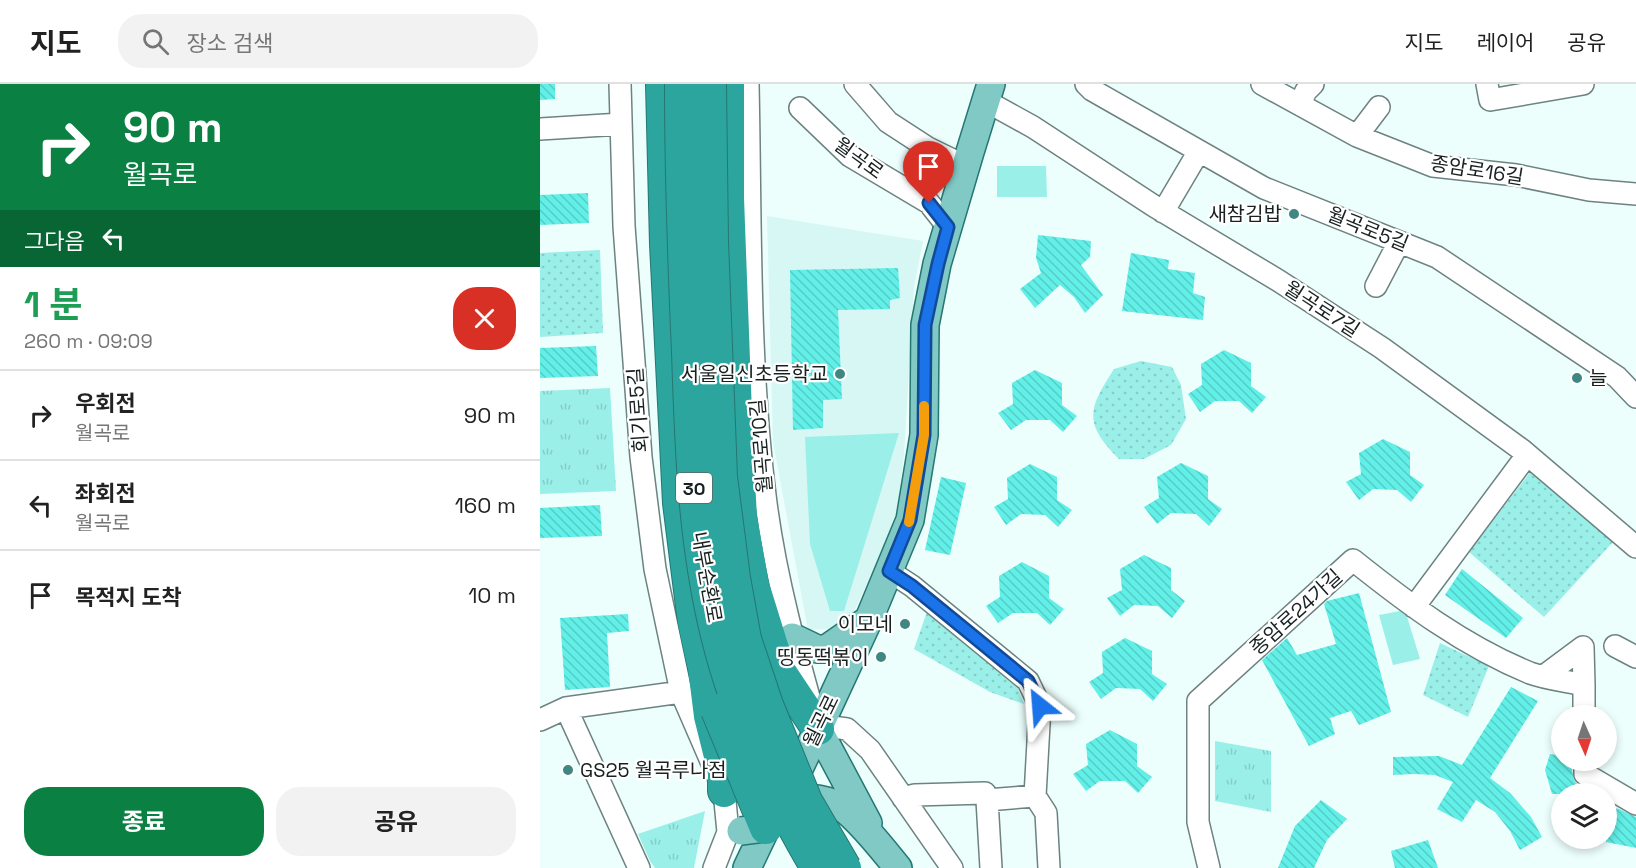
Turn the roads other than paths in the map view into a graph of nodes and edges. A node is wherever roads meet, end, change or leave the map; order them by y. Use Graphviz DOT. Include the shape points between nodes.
graph roads {
  1 [pos="620,84"];
  2 [pos="662,84"];
  3 [pos="681,84"];
  4 [pos="710,84"];
  5 [pos="728,84"];
  6 [pos="748,84"];
  7 [pos="855,84"];
  8 [pos="1262,84"];
  9 [pos="1313,84"];
  10 [pos="1569,85"];
  11 [pos="1092,86"];
  12 [pos="1489,92"];
  13 [pos="989,93"];
  14 [pos="1300,104"];
  15 [pos="1379,107"];
  16 [pos="800,108"];
  17 [pos="621,124"];
  18 [pos="540,129"];
  19 [pos="1357,136"];
  20 [pos="1199,151"];
  21 [pos="965,166"];
  22 [pos="1636,194"];
  23 [pos="1163,212"];
  24 [pos="948,227"];
  25 [pos="1399,242"];
  26 [pos="1376,286"];
  27 [pos="1636,397"];
  28 [pos="1527,455"];
  29 [pos="1636,547"];
  30 [pos="889,571"];
  31 [pos="1414,607"];
  32 [pos="869,619"];
  33 [pos="792,637"];
  34 [pos="1615,646"];
  35 [pos="1636,657"];
  36 [pos="704,668"];
  37 [pos="1544,676"];
  38 [pos="1584,685"];
  39 [pos="681,692"];
  40 [pos="1584,705"];
  41 [pos="566,708"];
  42 [pos="540,720"];
  43 [pos="812,742"];
  44 [pos="1585,771"];
  45 [pos="724,781"];
  46 [pos="1035,796"];
  47 [pos="798,797"];
  48 [pos="903,798"];
  49 [pos="987,800"];
  50 [pos="1636,804"];
  51 [pos="747,843"];
  52 [pos="890,858"];
  53 [pos="639,868"];
  54 [pos="714,868"];
  55 [pos="817,868"];
  56 [pos="845,868"];
  57 [pos="952,868"];
  58 [pos="991,868"];
  59 [pos="1049,868"];
  60 [pos="1209,868"];
  1 -- 17 [label="street, 회기로5길"];
  2 -- 36 [label="highway" via="678,503"];
  3 -- 55 [label="highway, 내부순환로 / 30, bridge" via="690,424 704,574 717,637 744,719 763,768"];
  4 -- 56 [label="highway, 내부순환로 / 30, bridge" via="721,477 734,578 746,639 766,705 807,801"];
  5 -- 43 [label="highway" via="728,198 741,518 753,585 780,672"];
  6 -- 33 [label="street, 월곡로10길" via="760,445 766,504"];
  7 -- 21 [label="street" via="888,122"];
  8 -- 14 [label="street, 종암로16길"];
  9 -- 14 [label="street"];
  10 -- 12 [label="street"];
  11 -- 20 [label="street, 월곡로5길"];
  13 -- 21 [label="main road, 월곡로"];
  13 -- 23 [label="street, 월곡로7길" via="1033,127"];
  14 -- 19 [label="street, 종암로16길"];
  15 -- 19 [label="street"];
  16 -- 24 [label="street, 월곡로" via="850,156 929,203"];
  17 -- 18 [label="street"];
  17 -- 39 [label="street, 회기로5길" via="624,226 641,457 655,569"];
  19 -- 22 [label="street, 종암로16길" via="1433,166"];
  20 -- 23 [label="street"];
  20 -- 25 [label="street, 월곡로5길" via="1264,188"];
  21 -- 24 [label="main road, 월곡로"];
  23 -- 28 [label="street, 월곡로7길" via="1382,348"];
  24 -- 30 [label="main road, 월곡로" via="925,325 923,446 910,520"];
  25 -- 26 [label="street"];
  25 -- 27 [label="street, 월곡로5길" via="1437,257 1617,377"];
  28 -- 29 [label="street, 월곡로7길"];
  28 -- 31 [label="street"];
  30 -- 32 [label="main road, 월곡로"];
  30 -- 46 [label="street" via="1028,681 1040,706"];
  31 -- 37 [label="street, 종암로24가길" via="1461,639 1532,674"];
  31 -- 60 [label="street, 종암로24가길" via="1353,560 1198,701 1198,822"];
  32 -- 33 [label="main road" via="826,649"];
  32 -- 43 [label="main road, 월곡로"];
  33 -- 43 [label="street, 월곡로10길"];
  34 -- 35 [label="street"];
  36 -- 45 [label="highway"];
  36 -- 51 [label="highway, bridge"];
  37 -- 38 [label="street, 종암로24가길"];
  37 -- 38 [label="street" via="1583,647"];
  38 -- 40 [label="street"];
  39 -- 41 [label="street"];
  39 -- 45 [label="street, 회기로5길"];
  41 -- 42 [label="street"];
  41 -- 53 [label="street"];
  43 -- 47 [label="main road, 월곡로"];
  43 -- 48 [label="street" via="832,727 847,729 870,750"];
  43 -- 52 [label="main road"];
  44 -- 50 [label="street"];
  45 -- 51 [label="street, 회기로5길"];
  46 -- 49 [label="street"];
  46 -- 59 [label="street" via="1046,813"];
  47 -- 51 [label="main road, 월곡로, bridge"];
  47 -- 52 [label="main road" via="838,805"];
  48 -- 49 [label="street" via="985,793"];
  48 -- 57 [label="street"];
  49 -- 58 [label="street"];
  51 -- 54 [label="street, 회기로5길"];
}
